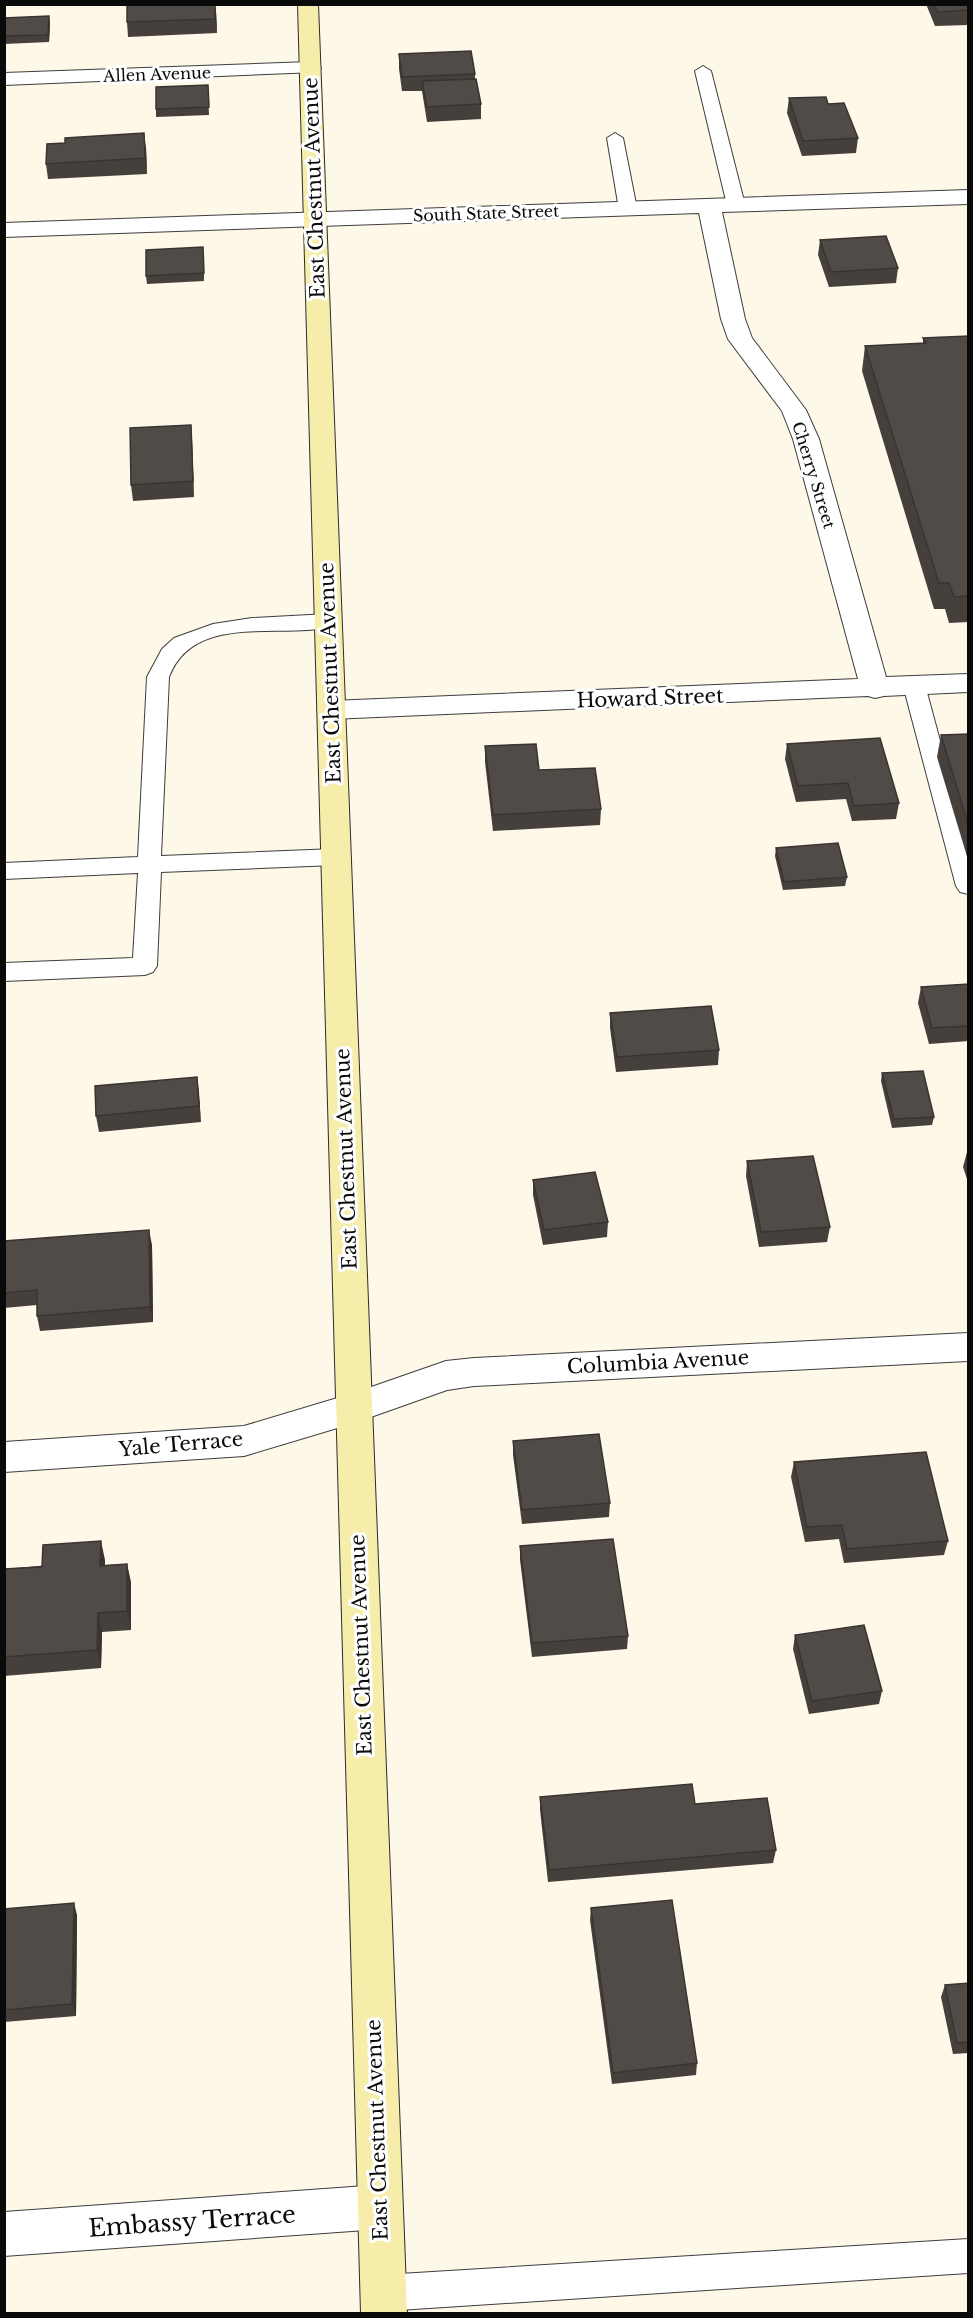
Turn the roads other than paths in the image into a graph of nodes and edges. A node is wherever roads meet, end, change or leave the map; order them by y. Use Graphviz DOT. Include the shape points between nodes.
graph roads {
  1 [pos="308,4"];
  2 [pos="310,68"];
  3 [pos="703,71"];
  4 [pos="4,79"];
  5 [pos="615,138"];
  6 [pos="969,197"];
  7 [pos="736,205"];
  8 [pos="709,206"];
  9 [pos="628,209"];
  10 [pos="315,219"];
  11 [pos="4,230"];
  12 [pos="328,621"];
  13 [pos="969,683"];
  14 [pos="914,685"];
  15 [pos="875,689"];
  16 [pos="331,710"];
  17 [pos="335,857"];
  18 [pos="151,865"];
  19 [pos="4,871"];
  20 [pos="969,886"];
  21 [pos="4,972"];
  22 [pos="969,1347"];
  23 [pos="354,1408"];
  24 [pos="4,1458"];
  25 [pos="380,2207"];
  26 [pos="4,2234"];
  27 [pos="969,2256"];
  28 [pos="383,2303"];
  1 -- 2 [label="street, East Chestnut Avenue"];
  2 -- 4 [label="street, Allen Avenue"];
  2 -- 10 [label="street, East Chestnut Avenue"];
  3 -- 7 [label="lane"];
  5 -- 9 [label="lane"];
  6 -- 7 [label="street, South State Street"];
  7 -- 8 [label="street, South State Street"];
  8 -- 9 [label="street, South State Street"];
  8 -- 15 [label="street, Cherry Street" via="740,339 794,410 806,439"];
  9 -- 10 [label="street, South State Street"];
  10 -- 11 [label="street, South State Street"];
  10 -- 12 [label="street, East Chestnut Avenue"];
  12 -- 16 [label="street, East Chestnut Avenue"];
  12 -- 18 [label="lane" via="204,633 179,644 165,658 158,677"];
  13 -- 14 [label="street, Howard Street"];
  14 -- 15 [label="street, Howard Street"];
  14 -- 20 [label="lane"];
  15 -- 16 [label="street, Howard Street"];
  16 -- 17 [label="street, East Chestnut Avenue"];
  17 -- 18 [label="lane"];
  17 -- 23 [label="street, East Chestnut Avenue"];
  18 -- 19 [label="lane"];
  18 -- 21 [label="lane" via="145,966"];
  22 -- 23 [label="street, Columbia Avenue" via="474,1372 446,1376"];
  23 -- 24 [label="street, Yale Terrace" via="244,1441"];
  23 -- 25 [label="street, East Chestnut Avenue"];
  25 -- 26 [label="street, Embassy Terrace"];
  25 -- 28 [label="street, East Chestnut Avenue"];
  27 -- 28 [label="lane"];
}
